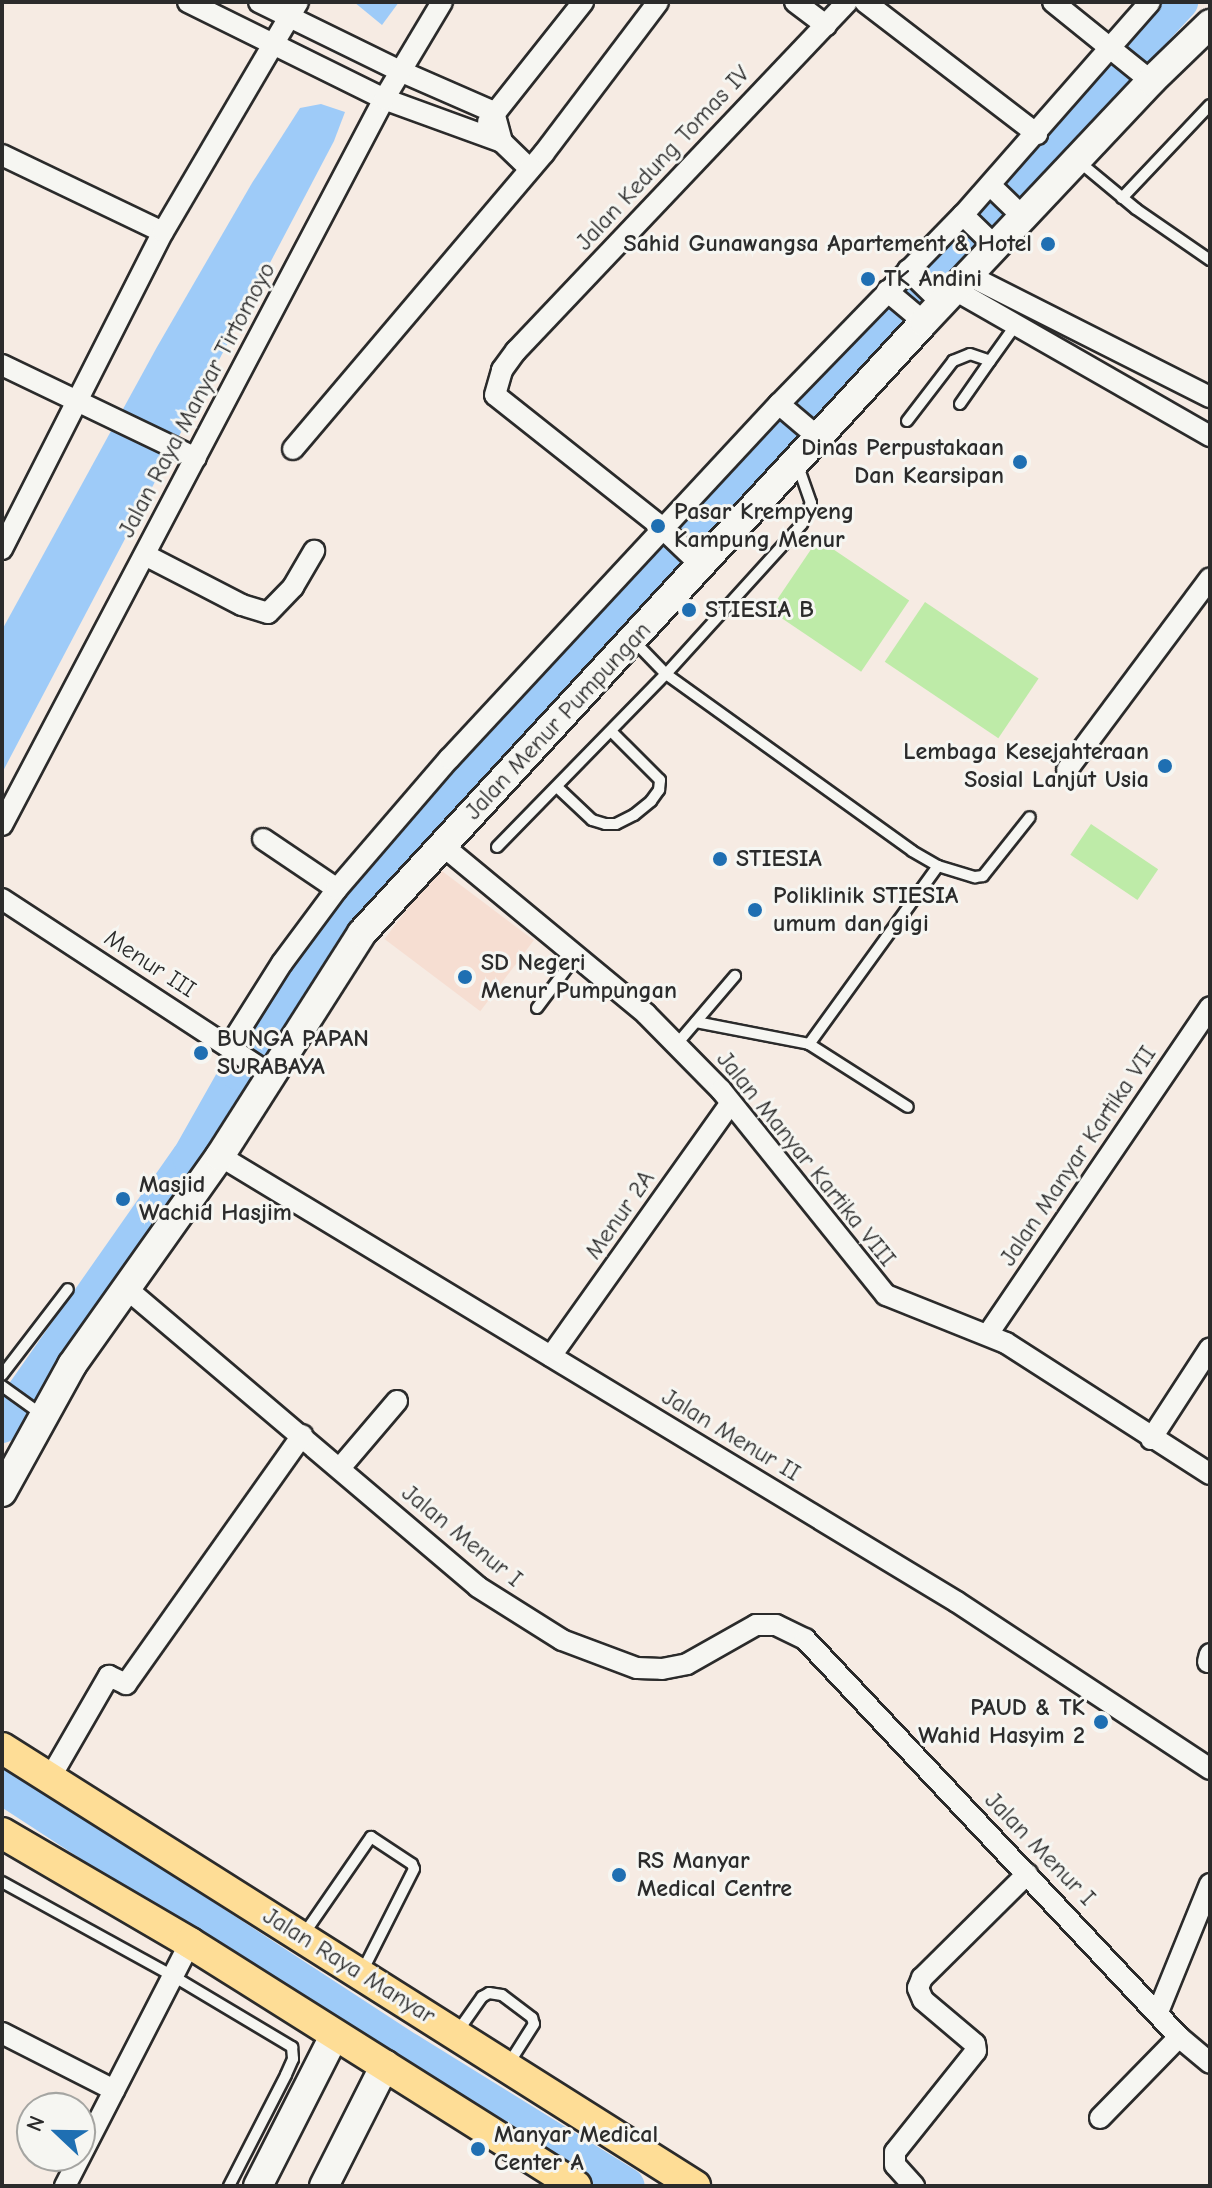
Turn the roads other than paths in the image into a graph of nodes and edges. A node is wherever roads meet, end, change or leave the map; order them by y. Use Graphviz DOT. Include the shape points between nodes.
graph roads {
  1 [pos="188,2"];
  2 [pos="259,2"];
  3 [pos="442,2"];
  4 [pos="583,2"];
  5 [pos="658,2"];
  6 [pos="795,2"];
  7 [pos="847,2"];
  8 [pos="865,2"];
  9 [pos="1053,2"];
  10 [pos="1150,2"];
  11 [pos="294,9"];
  12 [pos="826,25"];
  13 [pos="1208,29"];
  14 [pos="276,42"];
  15 [pos="1113,50"];
  16 [pos="400,71"];
  17 [pos="1143,73"];
  18 [pos="384,99"];
  19 [pos="1210,105"];
  20 [pos="494,112"];
  21 [pos="1037,134"];
  22 [pos="480,136"];
  23 [pos="502,142"];
  24 [pos="2,155"];
  25 [pos="1077,160"];
  26 [pos="526,165"];
  27 [pos="1003,197"];
  28 [pos="1122,198"];
  29 [pos="977,228"];
  30 [pos="163,232"];
  31 [pos="1210,260"];
  32 [pos="923,292"];
  33 [pos="1015,326"];
  34 [pos="990,361"];
  35 [pos="2,365"];
  36 [pos="1210,397"];
  37 [pos="77,399"];
  38 [pos="960,404"];
  39 [pos="796,418"];
  40 [pos="907,421"];
  41 [pos="1210,436"];
  42 [pos="293,449"];
  43 [pos="196,458"];
  44 [pos="797,462"];
  45 [pos="680,544"];
  46 [pos="2,549"];
  47 [pos="314,551"];
  48 [pos="145,555"];
  49 [pos="1210,578"];
  50 [pos="634,640"];
  51 [pos="666,674"];
  52 [pos="611,731"];
  53 [pos="1067,770"];
  54 [pos="557,787"];
  55 [pos="1030,817"];
  56 [pos="2,825"];
  57 [pos="263,839"];
  58 [pos="442,845"];
  59 [pos="497,847"];
  60 [pos="938,866"];
  61 [pos="337,889"];
  62 [pos="2,899"];
  63 [pos="576,956"];
  64 [pos="735,976"];
  65 [pos="1210,1007"];
  66 [pos="537,1008"];
  67 [pos="696,1022"];
  68 [pos="809,1044"];
  69 [pos="676,1045"];
  70 [pos="246,1058"];
  71 [pos="731,1103"];
  72 [pos="908,1107"];
  73 [pos="220,1156"];
  74 [pos="68,1289"];
  75 [pos="127,1289"];
  76 [pos="988,1334"];
  77 [pos="1210,1348"];
  78 [pos="551,1356"];
  79 [pos="2,1375"];
  80 [pos="2,1386"];
  81 [pos="397,1401"];
  82 [pos="35,1410"];
  83 [pos="302,1435"];
  84 [pos="1151,1439"];
  85 [pos="340,1468"];
  86 [pos="1210,1474"];
  87 [pos="2,1492"];
  88 [pos="2,1748"];
  89 [pos="1210,1769"];
  90 [pos="50,1778"];
  91 [pos="2,1833"];
  92 [pos="1027,1874"];
  93 [pos="2,1882"];
  94 [pos="1210,1884"];
  95 [pos="303,1936"];
  96 [pos="190,1943"];
  97 [pos="361,1972"];
  98 [pos="173,1976"];
  99 [pos="1158,2012"];
  100 [pos="2,2033"];
  101 [pos="335,2034"];
  102 [pos="456,2034"];
  103 [pos="1179,2037"];
  104 [pos="1210,2063"];
  105 [pos="385,2065"];
  106 [pos="507,2066"];
  107 [pos="114,2090"];
  108 [pos="1100,2118"];
  109 [pos="65,2186"];
  110 [pos="229,2186"];
  111 [pos="258,2186"];
  112 [pos="324,2186"];
  113 [pos="576,2186"];
  114 [pos="695,2186"];
  115 [pos="914,2186"];
  1 -- 14 [label="street"];
  2 -- 11 [label="street"];
  3 -- 16 [label="street, Jalan Raya Manyar Tirtomoyo"];
  4 -- 20 [label="street"];
  5 -- 26 [label="street"];
  6 -- 12 [label="street"];
  7 -- 12 [label="street, Jalan Kedung Tomas IV"];
  8 -- 21 [label="street"];
  9 -- 15 [label="street"];
  10 -- 15 [label="street"];
  11 -- 14 [label="street"];
  11 -- 16 [label="street" via="317,30"];
  12 -- 45 [label="street, Jalan Kedung Tomas IV" via="502,370 495,395"];
  13 -- 17 [label="street, Jalan Menur Pumpungan"];
  14 -- 18 [label="street"];
  14 -- 30 [label="street"];
  15 -- 17 [label="street"];
  15 -- 21 [label="street"];
  16 -- 18 [label="street, Jalan Raya Manyar Tirtomoyo"];
  16 -- 20 [label="street"];
  17 -- 25 [label="street, Jalan Menur Pumpungan"];
  18 -- 22 [label="street"];
  18 -- 43 [label="street, Jalan Raya Manyar Tirtomoyo"];
  19 -- 28 [label="lane"];
  20 -- 22 [label="street"];
  20 -- 23 [label="street"];
  21 -- 27 [label="street"];
  22 -- 23 [label="street"];
  23 -- 26 [label="street"];
  24 -- 30 [label="street"];
  25 -- 27 [label="street, Jalan Menur Pumpungan"];
  25 -- 28 [label="lane"];
  26 -- 42 [label="street"];
  27 -- 29 [label="street, Jalan Menur Pumpungan"];
  27 -- 29 [label="street"];
  28 -- 31 [label="lane"];
  29 -- 32 [label="street, Jalan Menur Pumpungan"];
  29 -- 32 [label="street"];
  30 -- 37 [label="street"];
  32 -- 33 [label="street"];
  32 -- 36 [label="street"];
  32 -- 39 [label="street, Jalan Menur Pumpungan"];
  32 -- 39 [label="street"];
  33 -- 34 [label="lane"];
  33 -- 41 [label="street"];
  34 -- 38 [label="lane"];
  34 -- 40 [label="lane" via="970,354 953,361"];
  35 -- 37 [label="street"];
  37 -- 43 [label="street"];
  37 -- 46 [label="street"];
  39 -- 44 [label="street, Jalan Menur Pumpungan"];
  39 -- 45 [label="street"];
  43 -- 48 [label="street, Jalan Raya Manyar Tirtomoyo"];
  44 -- 45 [label="street, Jalan Menur Pumpungan"];
  44 -- 51 [label="lane" via="811,503 808,514"];
  45 -- 50 [label="street, Jalan Menur Pumpungan"];
  45 -- 61 [label="street" via="449,759"];
  47 -- 48 [label="street" via="293,587 268,613"];
  48 -- 56 [label="street, Jalan Raya Manyar Tirtomoyo"];
  49 -- 53 [label="street"];
  50 -- 51 [label="lane"];
  50 -- 58 [label="street, Jalan Menur Pumpungan"];
  51 -- 52 [label="lane"];
  51 -- 60 [label="lane"];
  52 -- 54 [label="lane"];
  52 -- 54 [label="lane" via="660,780 651,801 616,824 605,824 592,820"];
  54 -- 59 [label="lane"];
  55 -- 60 [label="lane" via="983,876"];
  57 -- 61 [label="street"];
  58 -- 63 [label="street, Jalan Manyar Kartika VIII"];
  58 -- 70 [label="street, Jalan Menur Pumpungan"];
  60 -- 68 [label="lane"];
  61 -- 70 [label="street" via="282,963"];
  62 -- 70 [label="street, Menur III"];
  63 -- 66 [label="lane"];
  63 -- 69 [label="street, Jalan Manyar Kartika VIII"];
  64 -- 67 [label="lane"];
  65 -- 76 [label="street, Jalan Manyar Kartika VII"];
  67 -- 68 [label="lane"];
  67 -- 69 [label="lane"];
  68 -- 72 [label="lane"];
  69 -- 71 [label="street, Jalan Manyar Kartika VIII"];
  70 -- 73 [label="street, Jalan Menur Pumpungan"];
  71 -- 76 [label="street, Jalan Manyar Kartika VIII" via="880,1289 898,1301"];
  71 -- 78 [label="street, Menur 2A"];
  73 -- 75 [label="street, Jalan Menur Pumpungan"];
  73 -- 78 [label="street, Jalan Menur II"];
  74 -- 79 [label="lane"];
  75 -- 82 [label="street, Jalan Menur Pumpungan"];
  75 -- 83 [label="street, Jalan Menur I"];
  76 -- 84 [label="street, Jalan Manyar Kartika VIII"];
  77 -- 84 [label="street"];
  78 -- 89 [label="street, Jalan Menur II" via="957,1602"];
  80 -- 82 [label="lane"];
  81 -- 85 [label="street"];
  82 -- 87 [label="street, Jalan Menur Pumpungan"];
  83 -- 85 [label="street, Jalan Menur I"];
  83 -- 90 [label="street" via="126,1684 109,1676"];
  84 -- 86 [label="street, Jalan Manyar Kartika VIII"];
  85 -- 92 [label="street, Jalan Menur I" via="478,1587 562,1640 598,1656 662,1669 687,1664 756,1625 776,1625 805,1639"];
  88 -- 90 [label="main road, Jalan Raya Manyar"];
  90 -- 95 [label="main road, Jalan Raya Manyar"];
  91 -- 96 [label="main road"];
  92 -- 99 [label="street, Jalan Menur I"];
  92 -- 115 [label="street" via="922,1978 918,1988 923,2000 975,2044 976,2051 895,2152 895,2165"];
  93 -- 98 [label="lane"];
  94 -- 99 [label="street"];
  95 -- 97 [label="main road, Jalan Raya Manyar"];
  95 -- 97 [label="lane" via="371,1837 414,1869"];
  96 -- 98 [label="street"];
  96 -- 101 [label="main road"];
  97 -- 102 [label="main road, Jalan Raya Manyar"];
  98 -- 107 [label="street"];
  98 -- 110 [label="lane" via="294,2051"];
  99 -- 103 [label="street, Jalan Menur I"];
  100 -- 107 [label="street"];
  101 -- 105 [label="main road"];
  101 -- 111 [label="street"];
  102 -- 106 [label="main road, Jalan Raya Manyar"];
  102 -- 106 [label="lane" via="482,1997 502,1995 534,2024"];
  103 -- 104 [label="street, Jalan Menur I"];
  103 -- 108 [label="street"];
  105 -- 112 [label="street"];
  105 -- 113 [label="main road"];
  106 -- 114 [label="main road, Jalan Raya Manyar"];
  107 -- 109 [label="street"];
}
